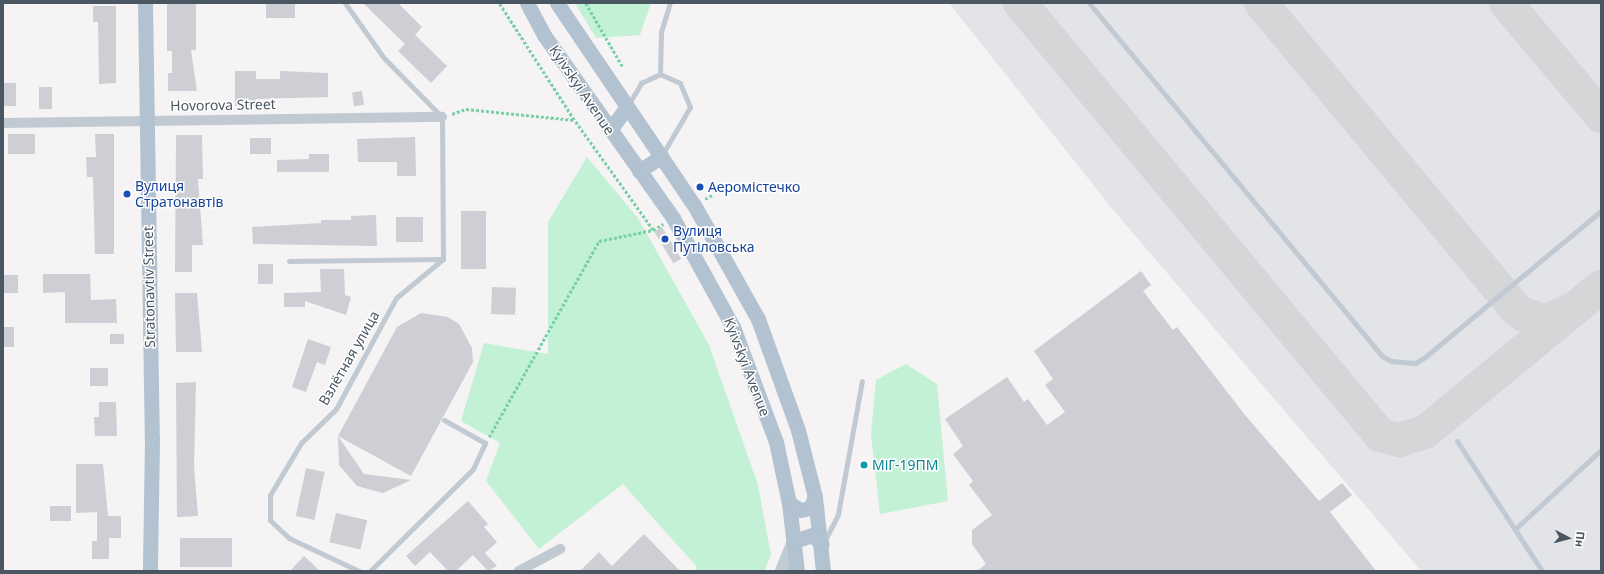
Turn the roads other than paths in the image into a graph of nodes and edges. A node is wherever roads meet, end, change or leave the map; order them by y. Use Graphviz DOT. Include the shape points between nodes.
graph roads {
  1 [pos="145,3"];
  2 [pos="345,3"];
  3 [pos="527,3"];
  4 [pos="557,3"];
  5 [pos="670,3"];
  6 [pos="1089,3"];
  7 [pos="660,74"];
  8 [pos="627,107"];
  9 [pos="442,117"];
  10 [pos="147,120"];
  11 [pos="3,123"];
  12 [pos="610,130"];
  13 [pos="662,156"];
  14 [pos="639,171"];
  15 [pos="1601,211"];
  16 [pos="443,259"];
  17 [pos="289,261"];
  18 [pos="862,381"];
  19 [pos="444,420"];
  20 [pos="152,439"];
  21 [pos="1457,441"];
  22 [pos="1601,450"];
  23 [pos="815,497"];
  24 [pos="789,504"];
  25 [pos="1515,529"];
  26 [pos="794,541"];
  27 [pos="822,544"];
  28 [pos="560,548"];
  29 [pos="150,571"];
  30 [pos="159,571"];
  31 [pos="359,571"];
  32 [pos="370,571"];
  33 [pos="520,571"];
  34 [pos="782,571"];
  35 [pos="797,571"];
  36 [pos="823,571"];
  37 [pos="1542,571"];
  1 -- 10 [label="main road, Stratonavtiv Street"];
  2 -- 9 [label="lane" via="384,58"];
  3 -- 12 [label="main road, Kyivskyi Avenue"];
  4 -- 8 [label="main road, Kyivskyi Avenue"];
  5 -- 7 [label="lane" via="661,32"];
  6 -- 15 [label="lane" via="1382,356 1391,361 1415,363 1425,357"];
  7 -- 8 [label="lane" via="640,83"];
  7 -- 13 [label="lane" via="680,83 690,106"];
  8 -- 12 [label="main road"];
  8 -- 13 [label="main road, Kyivskyi Avenue"];
  9 -- 10 [label="street, Hovorova Street"];
  9 -- 16 [label="lane"];
  10 -- 11 [label="street, Hovorova Street"];
  10 -- 20 [label="main road, Stratonavtiv Street"];
  12 -- 14 [label="main road, Kyivskyi Avenue"];
  13 -- 14 [label="main road"];
  13 -- 23 [label="main road, Kyivskyi Avenue" via="694,205 758,319 798,430"];
  14 -- 24 [label="main road, Kyivskyi Avenue" via="680,230 733,327 776,442"];
  16 -- 17 [label="lane"];
  16 -- 31 [label="lane, Взлётная улица" via="396,298 336,410 301,443 270,495 270,520 289,538"];
  18 -- 27 [label="lane" via="838,514"];
  19 -- 32 [label="lane" via="486,443 473,469"];
  20 -- 29 [label="main road, Stratonavtiv Street"];
  20 -- 30 [label="main road"];
  21 -- 25 [label="lane"];
  22 -- 25 [label="lane"];
  23 -- 24 [label="main road" via="810,508 800,510"];
  23 -- 27 [label="main road, Kyivskyi Avenue"];
  24 -- 26 [label="main road, Kyivskyi Avenue"];
  25 -- 37 [label="lane"];
  26 -- 27 [label="main road" via="812,535"];
  26 -- 34 [label="street"];
  26 -- 35 [label="main road, Kyivskyi Avenue"];
  27 -- 36 [label="main road, Kyivskyi Avenue"];
  28 -- 33 [label="street"];
}
